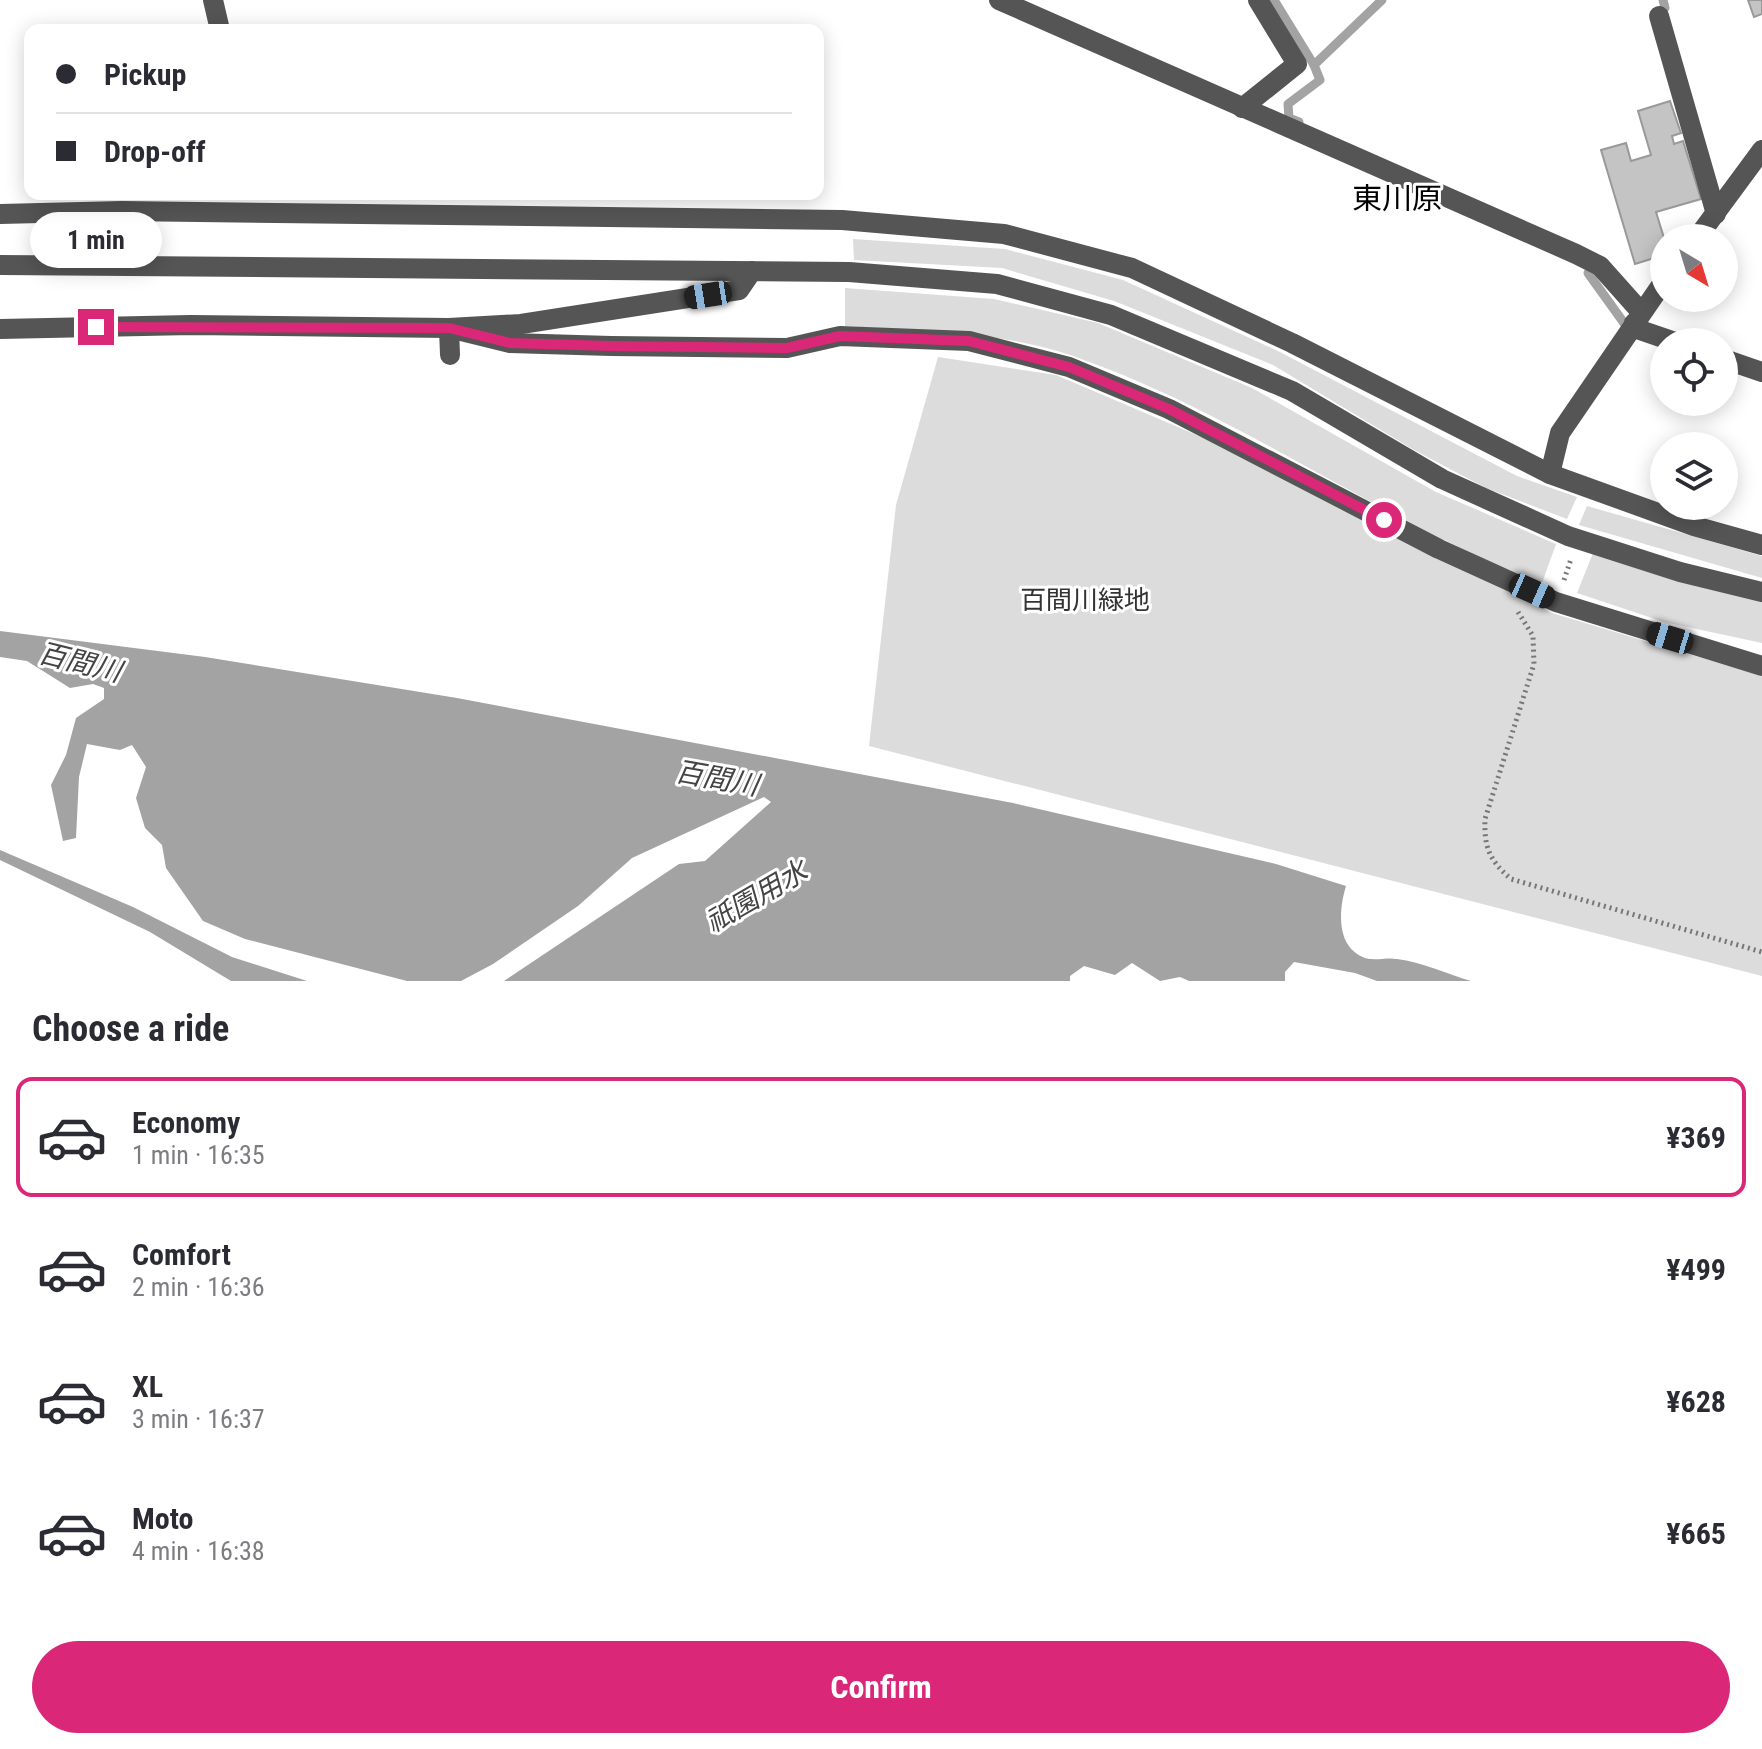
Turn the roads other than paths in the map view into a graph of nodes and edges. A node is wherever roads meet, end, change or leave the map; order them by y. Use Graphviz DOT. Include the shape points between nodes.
graph roads {
  1 [pos="213,0"];
  2 [pos="999,0"];
  3 [pos="1258,0"];
  4 [pos="1659,16"];
  5 [pos="219,24"];
  6 [pos="1242,108"];
  7 [pos="1762,150"];
  8 [pos="0,214"];
  9 [pos="1716,214"];
  10 [pos="1708,224"];
  11 [pos="0,265"];
  12 [pos="752,271"];
  13 [pos="1650,300"];
  14 [pos="1633,324"];
  15 [pos="449,328"];
  16 [pos="0,329"];
  17 [pos="1650,333"];
  18 [pos="450,355"];
  19 [pos="1738,364"];
  20 [pos="1762,372"];
  21 [pos="1550,474"];
  22 [pos="1762,545"];
  23 [pos="1762,592"];
  24 [pos="1762,666"];
  1 -- 5 [label="street"];
  2 -- 6 [label="street"];
  3 -- 6 [label="street" via="1297,64"];
  4 -- 9 [label="street"];
  6 -- 14 [label="street" via="1600,266"];
  7 -- 9 [label="street"];
  8 -- 21 [label="street" via="842,220 1004,234 1132,268"];
  9 -- 10 [label="street"];
  11 -- 12 [label="street"];
  12 -- 15 [label="street" via="739,290 521,324"];
  12 -- 23 [label="street" via="849,272 997,284 1111,315 1292,391 1442,479 1578,539"];
  13 -- 14 [label="street"];
  14 -- 17 [label="street"];
  14 -- 21 [label="street" via="1560,433"];
  15 -- 16 [label="street"];
  15 -- 18 [label="street"];
  15 -- 24 [label="street" via="510,343 611,346 787,348 840,336 969,341 1069,367 1169,409 1439,549 1556,602"];
  19 -- 20 [label="street"];
  21 -- 22 [label="street"];
}
